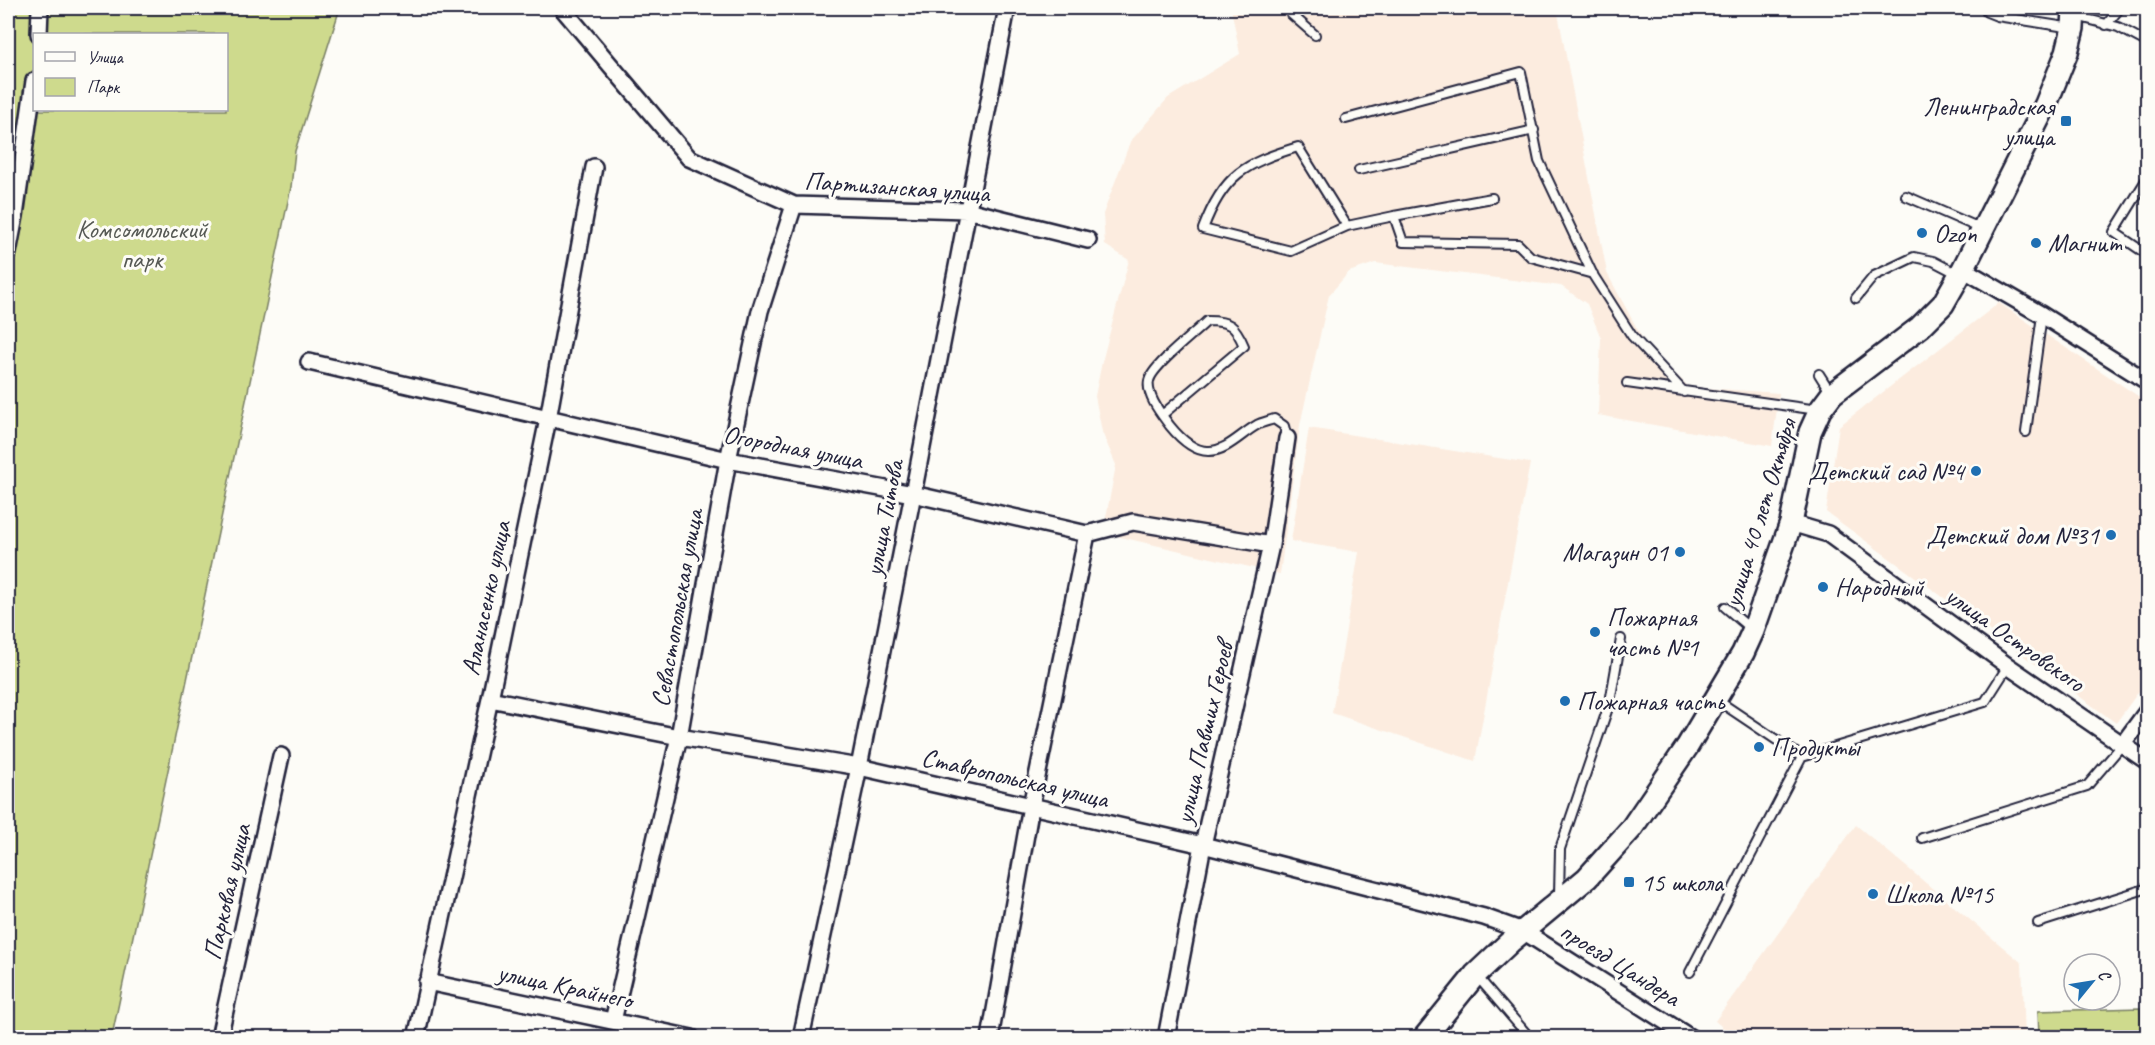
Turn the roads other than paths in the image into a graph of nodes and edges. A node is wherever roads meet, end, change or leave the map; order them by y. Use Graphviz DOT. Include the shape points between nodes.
graph roads {
  1 [pos="40,8"];
  2 [pos="562,8"];
  3 [pos="1007,8"];
  4 [pos="1289,8"];
  5 [pos="1988,8"];
  6 [pos="2120,8"];
  7 [pos="2074,17"];
  8 [pos="2106,25"];
  9 [pos="39,33"];
  10 [pos="1315,35"];
  11 [pos="2148,43"];
  12 [pos="33,88"];
  13 [pos="1346,119"];
  14 [pos="1534,130"];
  15 [pos="594,167"];
  16 [pos="1359,170"];
  17 [pos="2148,177"];
  18 [pos="1906,196"];
  19 [pos="1492,198"];
  20 [pos="794,205"];
  21 [pos="967,210"];
  22 [pos="1394,216"];
  23 [pos="1347,226"];
  24 [pos="1983,229"];
  25 [pos="1088,240"];
  26 [pos="8,253"];
  27 [pos="2148,255"];
  28 [pos="1961,272"];
  29 [pos="1593,274"];
  30 [pos="1856,298"];
  31 [pos="2042,315"];
  32 [pos="309,362"];
  33 [pos="1819,374"];
  34 [pos="2148,382"];
  35 [pos="1627,383"];
  36 [pos="1684,392"];
  37 [pos="1826,402"];
  38 [pos="1162,415"];
  39 [pos="548,419"];
  40 [pos="2026,432"];
  41 [pos="1287,438"];
  42 [pos="728,460"];
  43 [pos="914,494"];
  44 [pos="1791,523"];
  45 [pos="1087,534"];
  46 [pos="1271,545"];
  47 [pos="1725,607"];
  48 [pos="1753,631"];
  49 [pos="1621,639"];
  50 [pos="2008,666"];
  51 [pos="490,699"];
  52 [pos="1716,699"];
  53 [pos="2148,710"];
  54 [pos="679,737"];
  55 [pos="2123,744"];
  56 [pos="281,756"];
  57 [pos="1802,757"];
  58 [pos="2148,762"];
  59 [pos="859,767"];
  60 [pos="1031,806"];
  61 [pos="1922,838"];
  62 [pos="1203,845"];
  63 [pos="2148,888"];
  64 [pos="1559,902"];
  65 [pos="2038,923"];
  66 [pos="1523,931"];
  67 [pos="1690,972"];
  68 [pos="1475,975"];
  69 [pos="428,982"];
  70 [pos="613,1021"];
  71 [pos="219,1038"];
  72 [pos="416,1038"];
  73 [pos="692,1038"];
  74 [pos="801,1038"];
  75 [pos="990,1038"];
  76 [pos="1166,1038"];
  77 [pos="1424,1038"];
  78 [pos="1530,1038"];
  79 [pos="1691,1038"];
  1 -- 9 [label="street"];
  2 -- 20 [label="street, Партизанская улица" via="689,158"];
  3 -- 21 [label="street, улица Титова"];
  4 -- 10 [label="lane"];
  5 -- 7 [label="lane" via="1987,12 1997,16"];
  6 -- 8 [label="lane"];
  7 -- 8 [label="lane"];
  7 -- 24 [label="main road" via="2067,52 2046,104"];
  8 -- 11 [label="lane"];
  12 -- 26 [label="street"];
  13 -- 14 [label="lane" via="1521,72"];
  14 -- 16 [label="lane"];
  14 -- 29 [label="lane" via="1539,161"];
  15 -- 39 [label="street, Аланасенко улица"];
  17 -- 27 [label="lane" via="2114,232"];
  18 -- 24 [label="lane"];
  19 -- 22 [label="lane"];
  20 -- 21 [label="street, Партизанская улица"];
  20 -- 42 [label="street, Севастопольская улица" via="760,311"];
  21 -- 25 [label="street, Партизанская улица"];
  21 -- 43 [label="street, улица Титова"];
  22 -- 23 [label="lane"];
  22 -- 29 [label="lane" via="1403,242 1518,244 1531,257"];
  23 -- 23 [label="lane" via="1292,251 1203,228 1212,204 1227,182 1250,165 1298,147"];
  24 -- 28 [label="main road"];
  28 -- 30 [label="lane" via="1914,257 1874,276"];
  28 -- 31 [label="street"];
  28 -- 37 [label="main road" via="1942,304 1920,327"];
  29 -- 36 [label="lane" via="1632,336"];
  31 -- 34 [label="street"];
  31 -- 40 [label="lane"];
  32 -- 39 [label="street, Огородная улица"];
  33 -- 37 [label="lane"];
  35 -- 36 [label="lane"];
  36 -- 37 [label="lane"];
  37 -- 44 [label="main road, улица 40 лет Октября" via="1810,432"];
  38 -- 38 [label="lane" via="1149,382 1155,369 1207,321 1226,321 1238,331 1244,346"];
  38 -- 41 [label="lane" via="1193,447 1209,451 1222,448 1258,424 1274,419 1284,426"];
  39 -- 42 [label="street, Огородная улица"];
  39 -- 51 [label="street, Аланасенко улица"];
  41 -- 46 [label="street, улица Павших Героев"];
  42 -- 43 [label="street, Огородная улица"];
  42 -- 54 [label="street, Севастопольская улица"];
  43 -- 45 [label="street, Огородная улица"];
  43 -- 59 [label="street, улица Титова"];
  44 -- 48 [label="main road, улица 40 лет Октября"];
  44 -- 50 [label="street, улица Островского" via="1828,534"];
  45 -- 46 [label="street, Огородная улица" via="1133,522"];
  45 -- 60 [label="street"];
  46 -- 62 [label="street, улица Павших Героев"];
  47 -- 48 [label="lane"];
  48 -- 52 [label="main road, улица 40 лет Октября"];
  49 -- 64 [label="lane" via="1610,702 1560,849"];
  50 -- 55 [label="street, улица Островского"];
  50 -- 57 [label="lane" via="1985,702"];
  51 -- 54 [label="street, Ставропольская улица"];
  51 -- 69 [label="street, Аланасенко улица"];
  52 -- 57 [label="lane"];
  52 -- 64 [label="main road, улица 40 лет Октября" via="1631,829 1587,878"];
  53 -- 55 [label="street"];
  54 -- 59 [label="street, Ставропольская улица"];
  54 -- 70 [label="street, Севастопольская улица"];
  55 -- 58 [label="street, улица Островского"];
  55 -- 61 [label="lane" via="2087,786"];
  56 -- 71 [label="street, Парковая улица"];
  57 -- 67 [label="lane"];
  59 -- 60 [label="street, Ставропольская улица"];
  59 -- 74 [label="street, улица Титова"];
  60 -- 62 [label="street, Ставропольская улица"];
  60 -- 75 [label="street"];
  62 -- 66 [label="street, Ставропольская улица" via="1484,917"];
  62 -- 76 [label="street, улица Павших Героев"];
  63 -- 65 [label="lane"];
  64 -- 66 [label="main road, улица 40 лет Октября"];
  66 -- 68 [label="main road, улица 40 лет Октября"];
  66 -- 79 [label="street, проезд Цандера"];
  68 -- 77 [label="main road, улица 40 лет Октября"];
  68 -- 78 [label="lane"];
  69 -- 70 [label="street, улица Крайнего"];
  69 -- 72 [label="street, Аланасенко улица"];
  70 -- 73 [label="street, улица Крайнего"];
}
